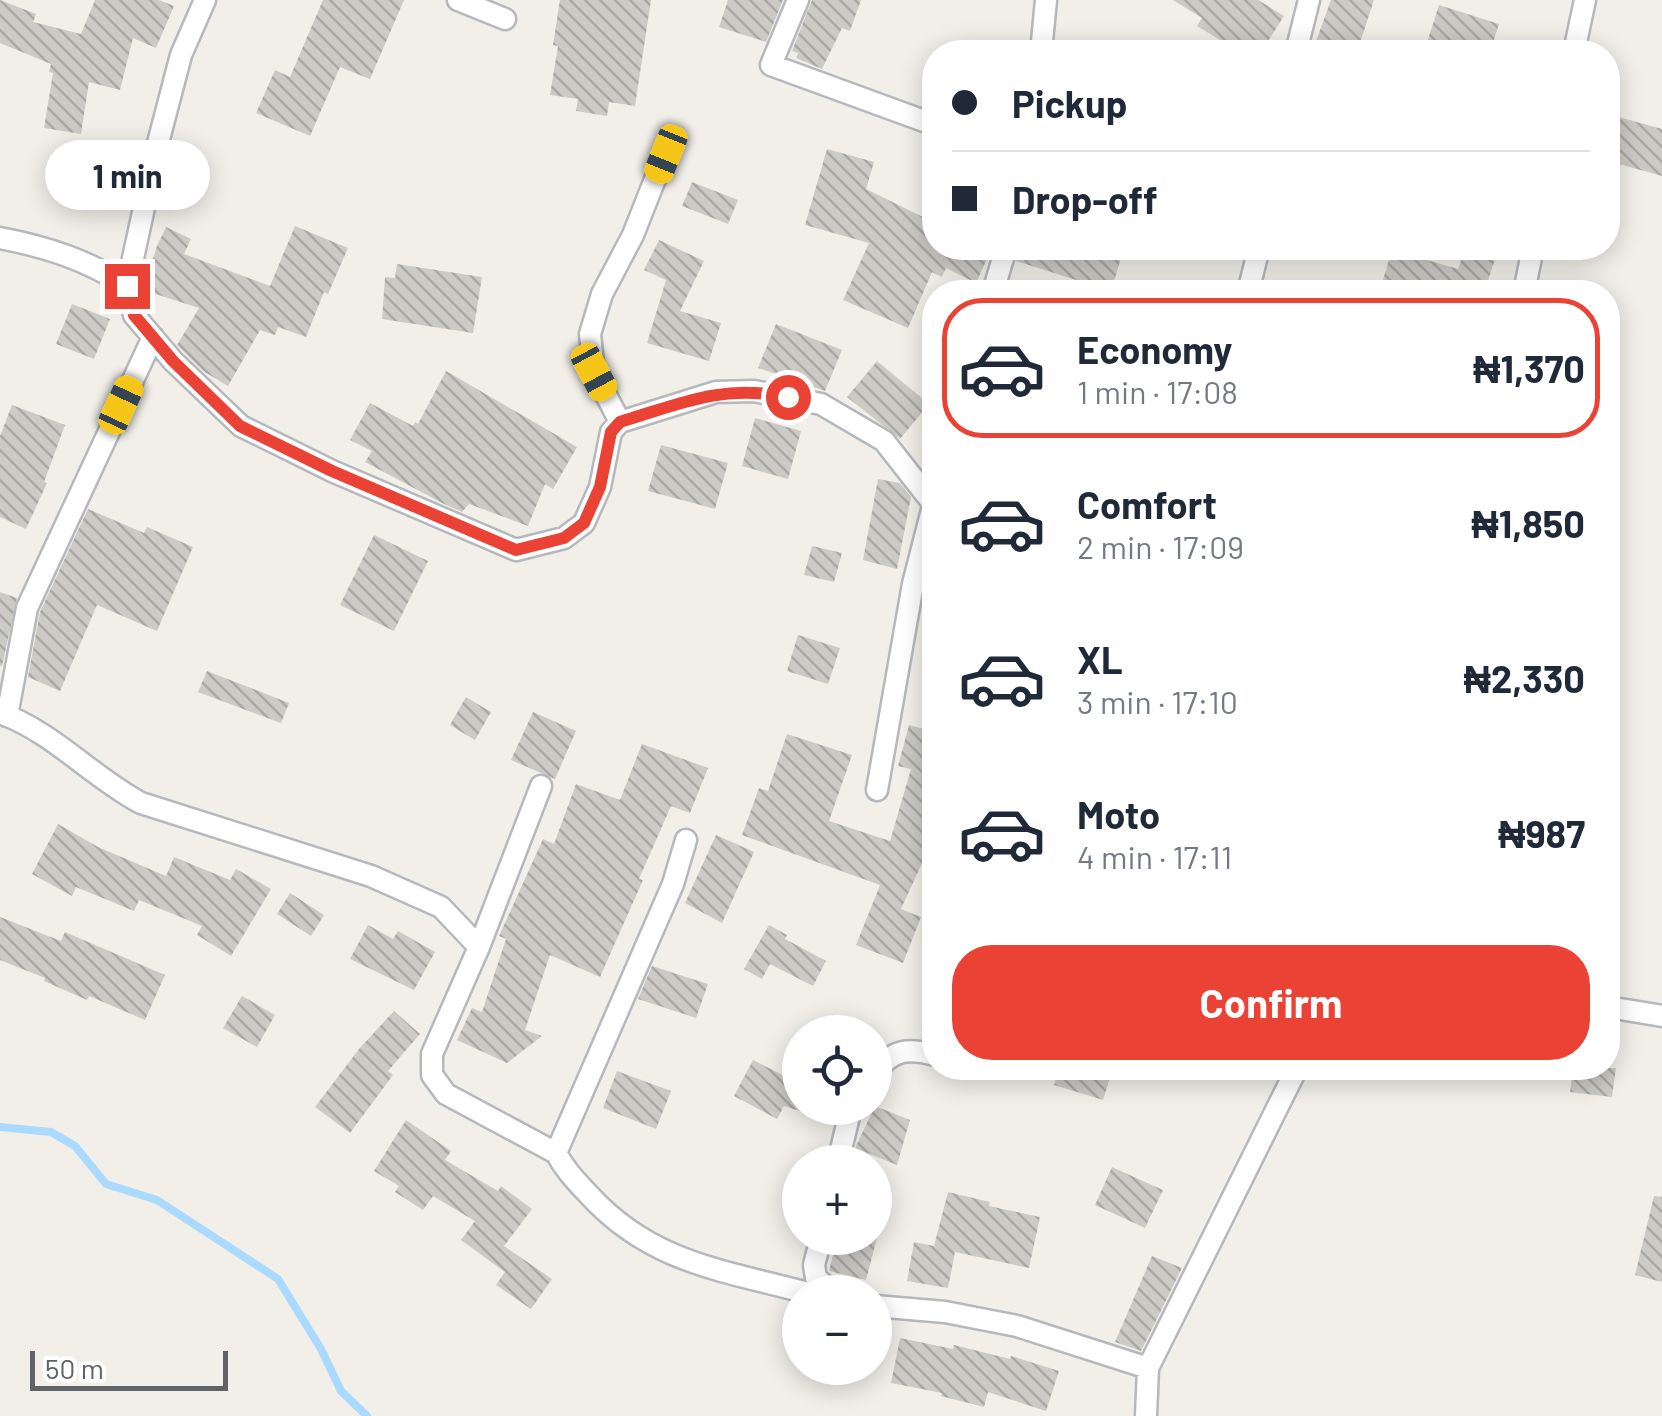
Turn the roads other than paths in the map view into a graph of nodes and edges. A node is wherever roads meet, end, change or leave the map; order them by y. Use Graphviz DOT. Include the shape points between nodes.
graph roads {
  1 [pos="205,0"];
  2 [pos="458,0"];
  3 [pos="798,0"];
  4 [pos="1046,0"];
  5 [pos="1309,0"];
  6 [pos="1584,0"];
  7 [pos="505,19"];
  8 [pos="1042,40"];
  9 [pos="1299,40"];
  10 [pos="1576,40"];
  11 [pos="922,120"];
  12 [pos="666,154"];
  13 [pos="0,238"];
  14 [pos="127,286"];
  15 [pos="153,337"];
  16 [pos="620,422"];
  17 [pos="922,488"];
  18 [pos="922,549"];
  19 [pos="3,714"];
  20 [pos="541,786"];
  21 [pos="877,790"];
  22 [pos="686,840"];
  23 [pos="479,948"];
  24 [pos="1620,1009"];
  25 [pos="1662,1016"];
  26 [pos="922,1052"];
  27 [pos="892,1055"];
  28 [pos="1291,1080"];
  29 [pos="556,1154"];
  30 [pos="782,1286"];
  31 [pos="892,1307"];
  32 [pos="1148,1368"];
  33 [pos="1146,1416"];
  1 -- 14 [label="street" via="181,55"];
  2 -- 7 [label="street"];
  3 -- 11 [label="street" via="771,65"];
  4 -- 8 [label="street"];
  5 -- 9 [label="street"];
  6 -- 10 [label="street"];
  12 -- 16 [label="street" via="590,334 594,372"];
  13 -- 14 [label="street" via="49,248"];
  14 -- 15 [label="street" via="134,315"];
  15 -- 16 [label="street" via="240,426 516,550 564,538 584,523 600,487 611,432"];
  15 -- 19 [label="street" via="26,608"];
  16 -- 17 [label="street" via="716,392 754,390 821,404 884,441"];
  18 -- 21 [label="street"];
  19 -- 23 [label="street" via="141,804 371,876 441,907"];
  20 -- 23 [label="street"];
  22 -- 29 [label="street" via="674,884"];
  23 -- 29 [label="street" via="432,1054 432,1075 446,1094"];
  24 -- 25 [label="street"];
  26 -- 27 [label="street"];
  28 -- 32 [label="street"];
  29 -- 30 [label="street" via="605,1212 660,1251"];
  31 -- 32 [label="street" via="1017,1326"];
  32 -- 33 [label="street"];
}
